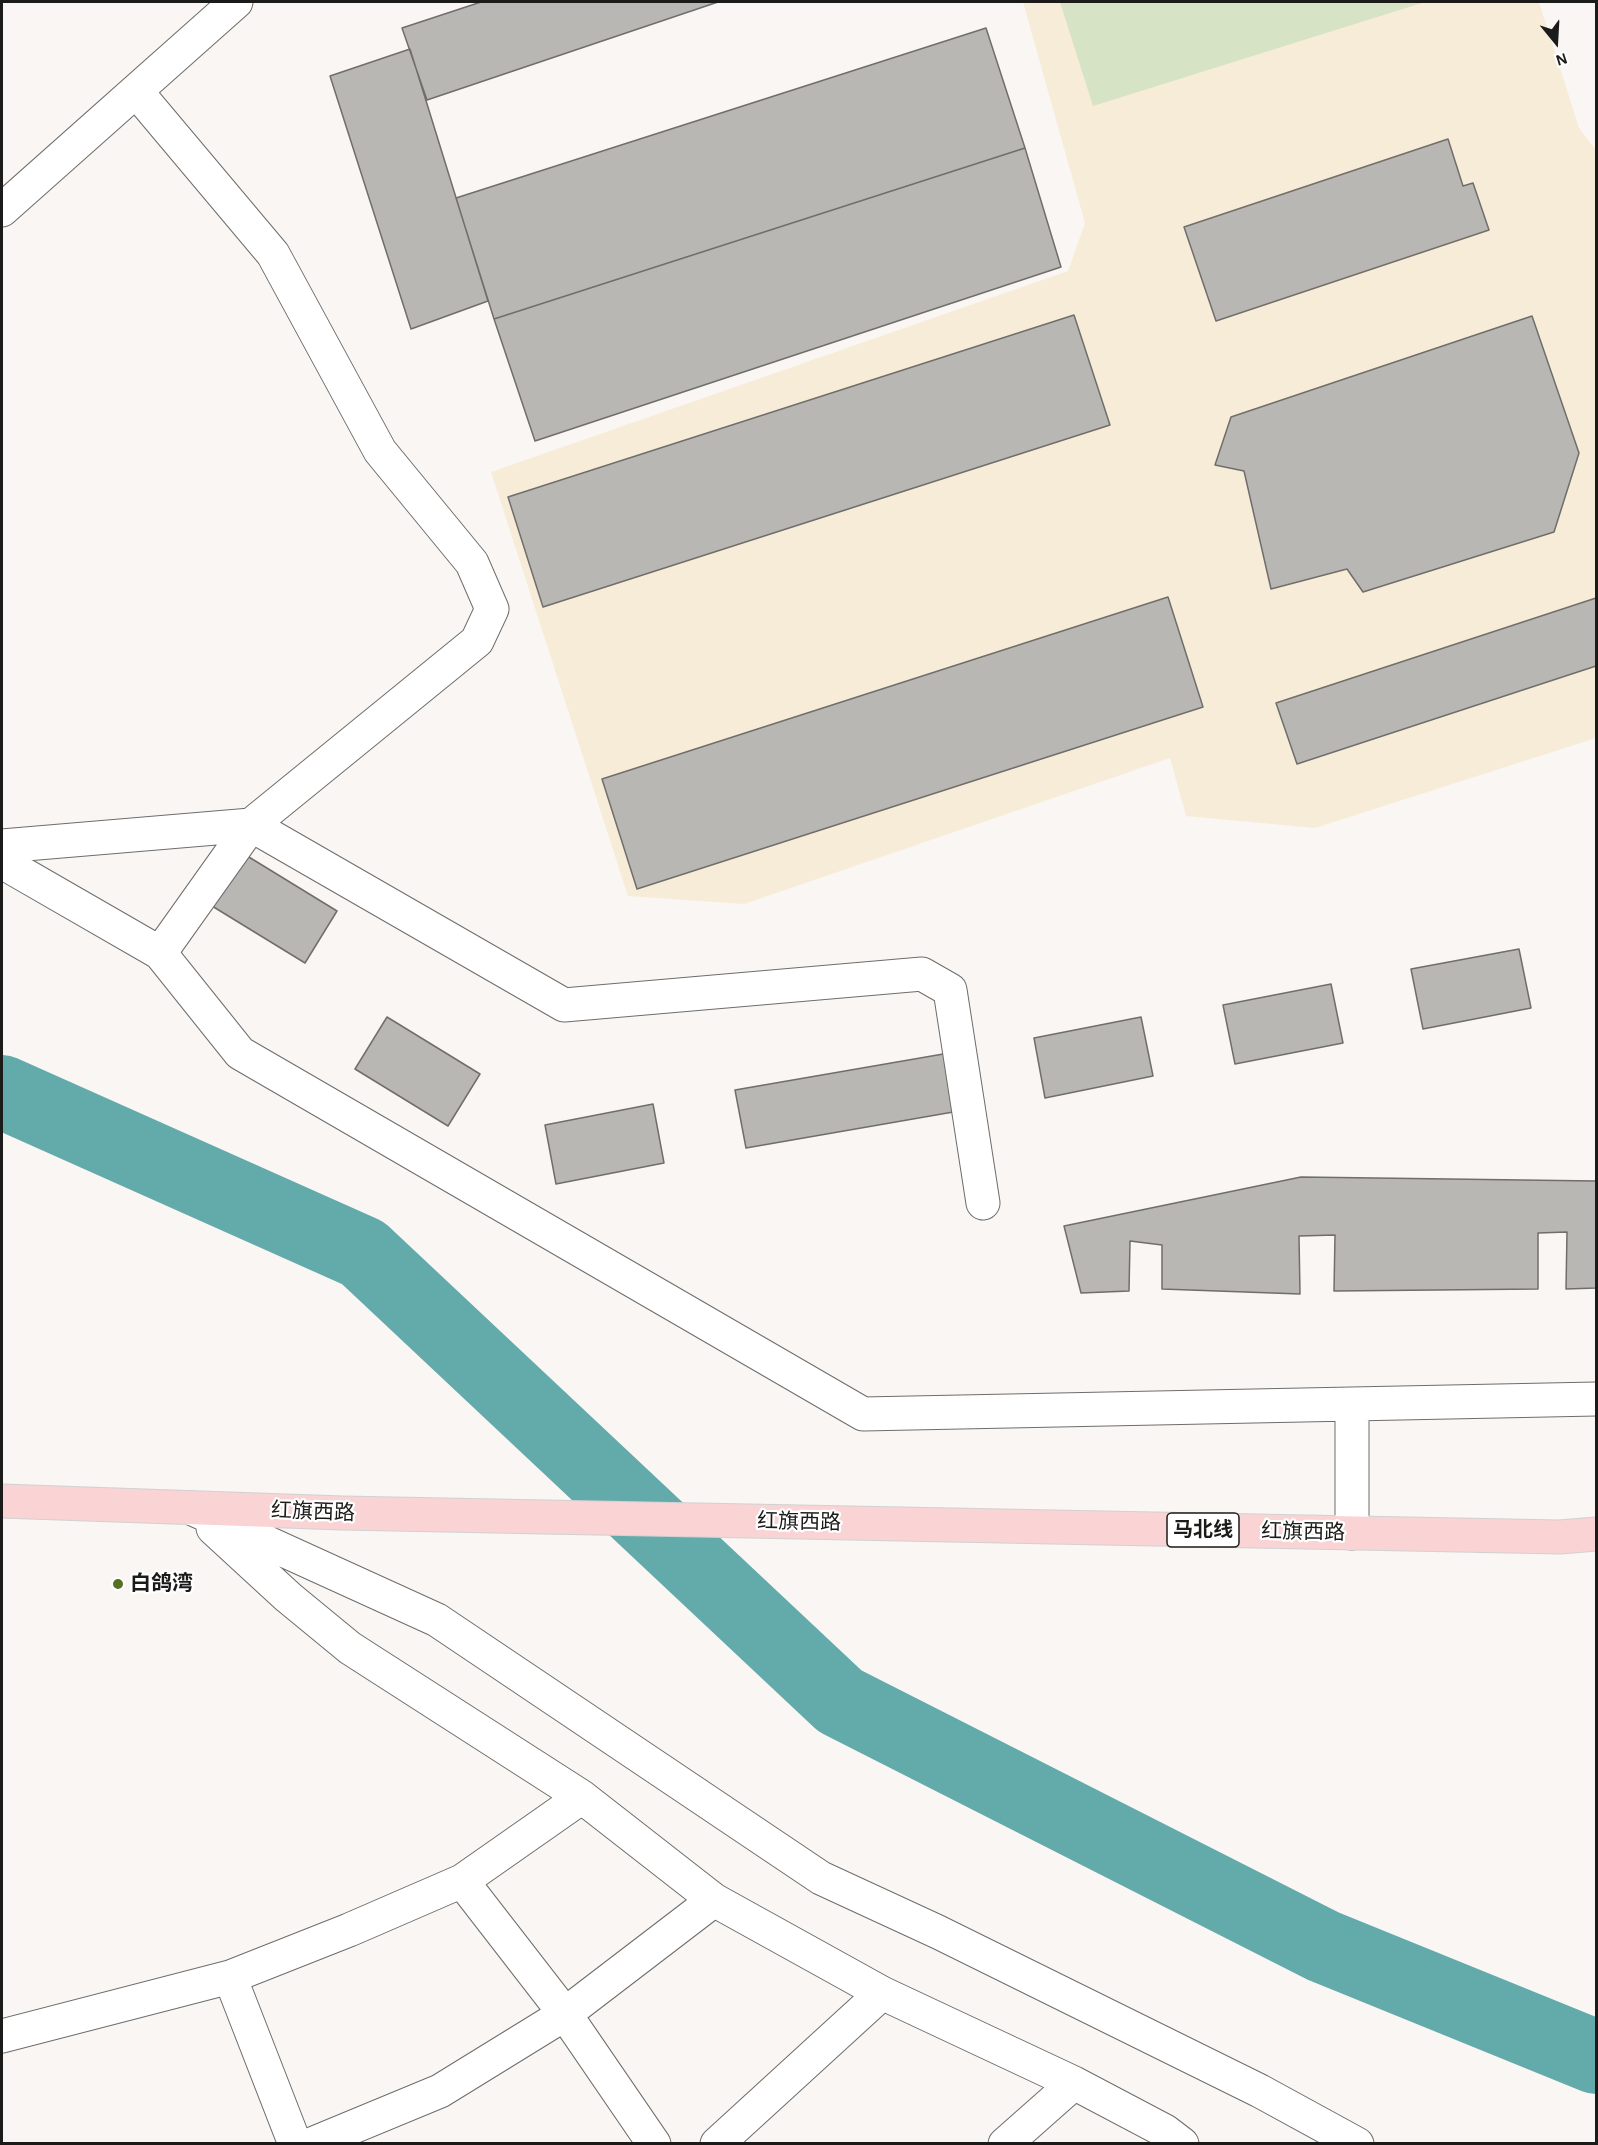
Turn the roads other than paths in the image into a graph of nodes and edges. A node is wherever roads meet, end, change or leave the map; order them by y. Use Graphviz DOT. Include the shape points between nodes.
graph roads {
  1 [pos="236,2"];
  2 [pos="136,91"];
  3 [pos="2,210"];
  4 [pos="251,825"];
  5 [pos="2,846"];
  6 [pos="2,862"];
  7 [pos="160,953"];
  8 [pos="983,1203"];
  9 [pos="1596,1399"];
  10 [pos="1352,1404"];
  11 [pos="2,1501"];
  12 [pos="191,1508"];
  13 [pos="1352,1533"];
  14 [pos="1596,1534"];
  15 [pos="582,1797"];
  16 [pos="462,1881"];
  17 [pos="714,1900"];
  18 [pos="230,1977"];
  19 [pos="882,1993"];
  20 [pos="565,2014"];
  21 [pos="2,2036"];
  22 [pos="1074,2083"];
  23 [pos="295,2144"];
  24 [pos="312,2144"];
  25 [pos="654,2144"];
  26 [pos="717,2144"];
  27 [pos="1005,2144"];
  28 [pos="1182,2144"];
  29 [pos="1357,2144"];
  1 -- 2 [label="street"];
  2 -- 3 [label="street"];
  2 -- 4 [label="street" via="273,254 380,451 472,563 492,609 477,641"];
  4 -- 5 [label="street"];
  4 -- 7 [label="street"];
  4 -- 8 [label="street" via="564,1005 922,974 950,990"];
  6 -- 7 [label="street"];
  7 -- 10 [label="street" via="240,1053 863,1414"];
  9 -- 10 [label="street"];
  10 -- 13 [label="street"];
  11 -- 12 [label="main road, 红旗西路"];
  12 -- 13 [label="main road, 红旗西路 / 马北线"];
  12 -- 15 [label="street" via="350,1648"];
  12 -- 29 [label="street" via="437,1620 821,1878 1249,2086"];
  13 -- 14 [label="main road, 红旗西路 / 马北线" via="1560,1537"];
  15 -- 16 [label="street"];
  15 -- 17 [label="street"];
  16 -- 18 [label="street"];
  16 -- 20 [label="street"];
  17 -- 19 [label="street"];
  17 -- 20 [label="street"];
  18 -- 21 [label="street"];
  18 -- 23 [label="street"];
  19 -- 22 [label="street"];
  19 -- 26 [label="street"];
  20 -- 24 [label="street" via="440,2091"];
  20 -- 25 [label="street"];
  22 -- 27 [label="street"];
  22 -- 28 [label="street"];
}
